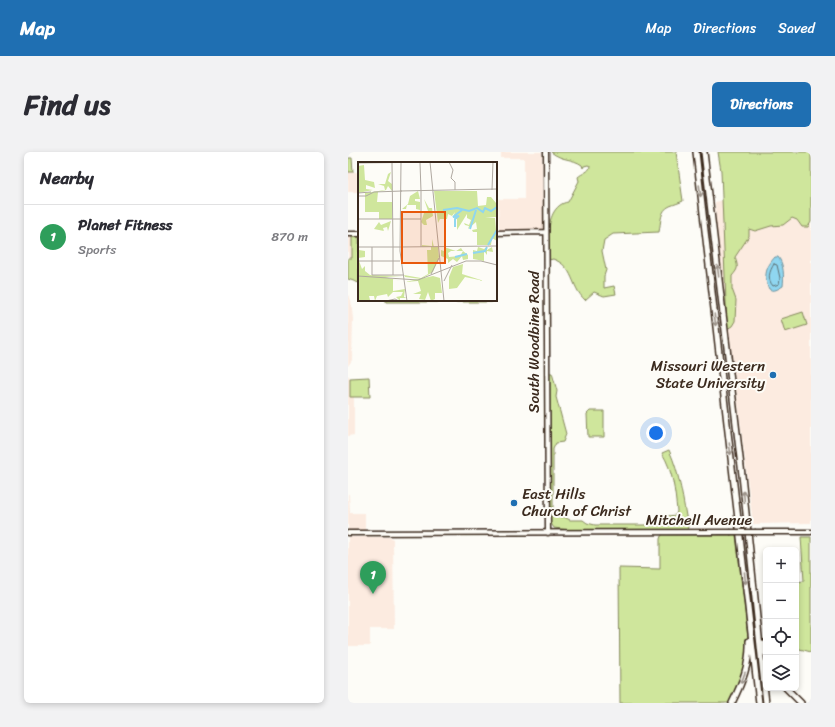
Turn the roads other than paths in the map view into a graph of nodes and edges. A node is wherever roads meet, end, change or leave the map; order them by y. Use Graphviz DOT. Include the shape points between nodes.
graph roads {
  1 [pos="546,152"];
  2 [pos="696,152"];
  3 [pos="704,152"];
  4 [pos="546,232"];
  5 [pos="497,233"];
  6 [pos="548,523"];
  7 [pos="811,532"];
  8 [pos="348,533"];
  9 [pos="548,533"];
  10 [pos="560,533"];
  11 [pos="756,605"];
  12 [pos="749,612"];
  13 [pos="763,645"];
  14 [pos="789,691"];
  15 [pos="732,703"];
  16 [pos="759,703"];
  17 [pos="766,703"];
  18 [pos="801,703"];
  1 -- 4 [label="street, South Woodbine Road"];
  2 -- 12 [label="highway, one-way"];
  11 -- 3 [label="highway, one-way"];
  4 -- 5 [label="street"];
  4 -- 6 [label="street, South Woodbine Road"];
  6 -- 9 [label="street, South Woodbine Road"];
  6 -- 10 [label="street" via="552,529"];
  7 -- 10 [label="street, Mitchell Avenue, bridge"];
  8 -- 9 [label="street, Mitchell Avenue"];
  9 -- 10 [label="street, Mitchell Avenue"];
  11 -- 13 [label="highway"];
  11 -- 17 [label="highway"];
  12 -- 15 [label="highway, one-way" via="749,659"];
  12 -- 16 [label="highway"];
  14 -- 18 [label="highway"];
}
